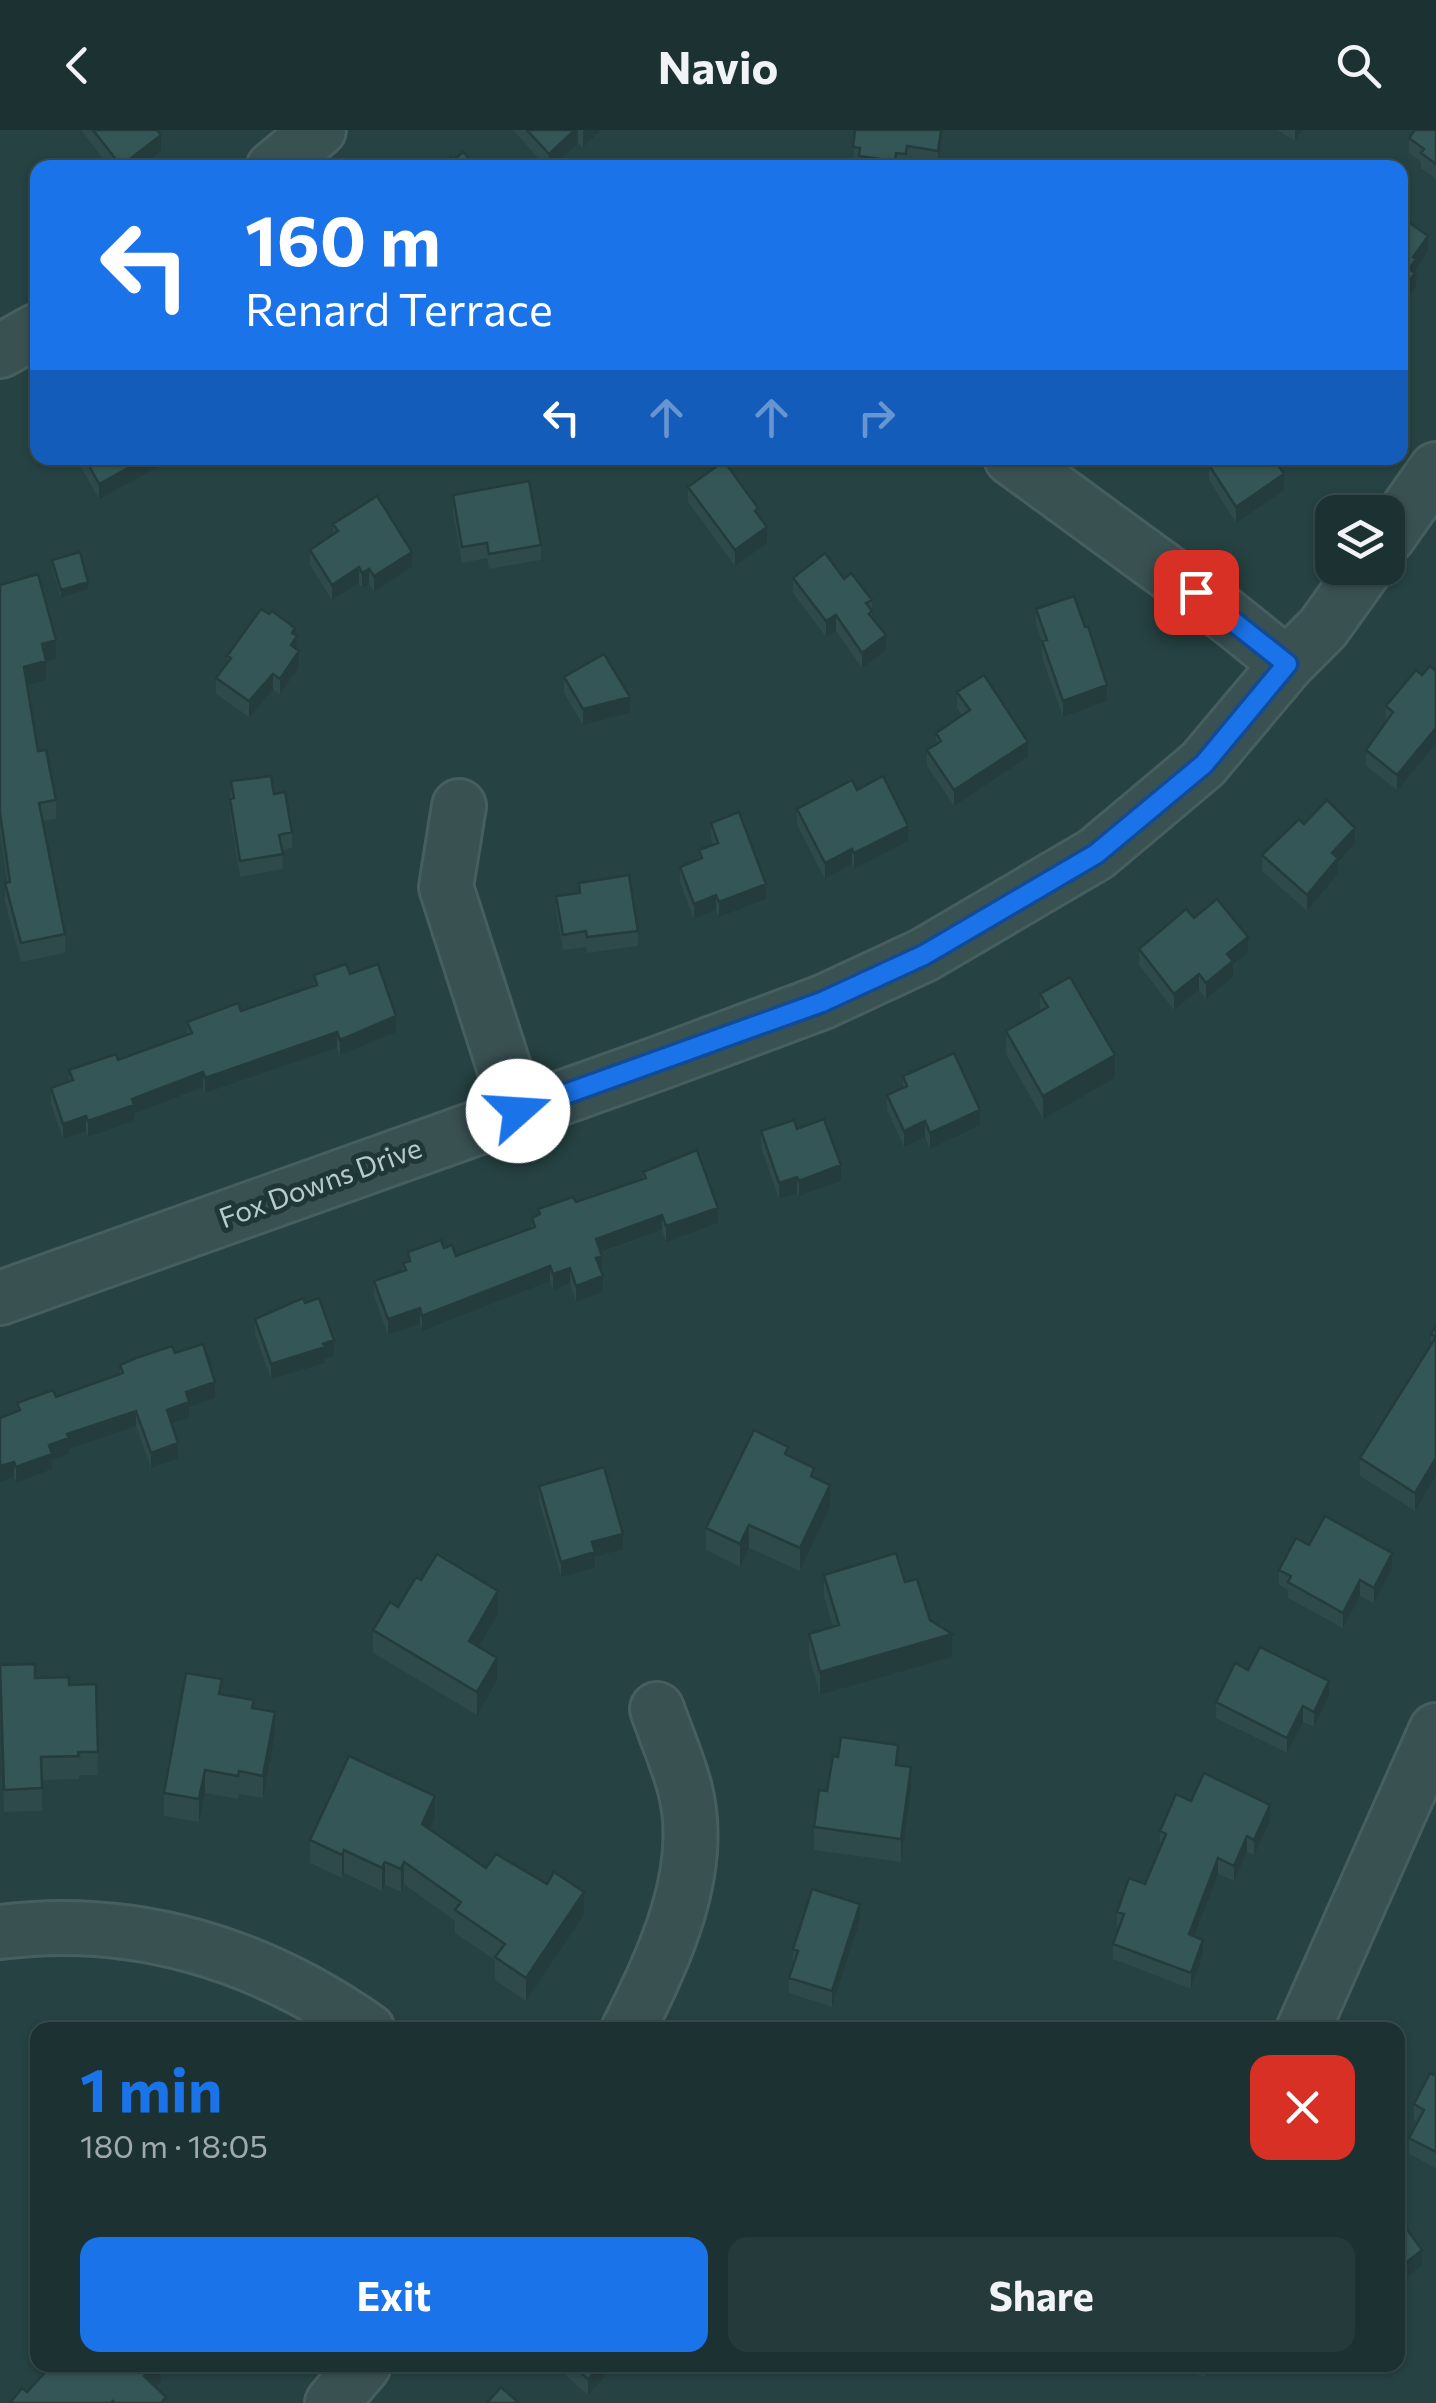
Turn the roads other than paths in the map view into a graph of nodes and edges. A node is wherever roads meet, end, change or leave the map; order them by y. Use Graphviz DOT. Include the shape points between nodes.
graph roads {
  1 [pos="318,130"];
  2 [pos="282,160"];
  3 [pos="30,335"];
  4 [pos="0,352"];
  5 [pos="1021,465"];
  6 [pos="1436,469"];
  7 [pos="1405,513"];
  8 [pos="1354,585"];
  9 [pos="1287,664"];
  10 [pos="459,806"];
  11 [pos="518,1111"];
  12 [pos="4,1284"];
  13 [pos="657,1709"];
  14 [pos="1436,1730"];
  15 [pos="0,1932"];
  16 [pos="356,2022"];
  17 [pos="632,2022"];
  18 [pos="1308,2022"];
  19 [pos="358,2372"];
  20 [pos="332,2403"];
  1 -- 2 [label="street"];
  3 -- 4 [label="street"];
  5 -- 9 [label="street"];
  6 -- 7 [label="street"];
  8 -- 9 [label="street, Fox Downs Drive"];
  9 -- 11 [label="street, Fox Downs Drive" via="1204,764 1096,854 924,955 822,1002"];
  10 -- 11 [label="street" via="446,887"];
  11 -- 12 [label="street, Fox Downs Drive"];
  13 -- 17 [label="street" via="685,1789 690,1854 666,1947"];
  14 -- 18 [label="street"];
  15 -- 16 [label="street" via="87,1928 192,1944 288,1980"];
  19 -- 20 [label="street"];
}
